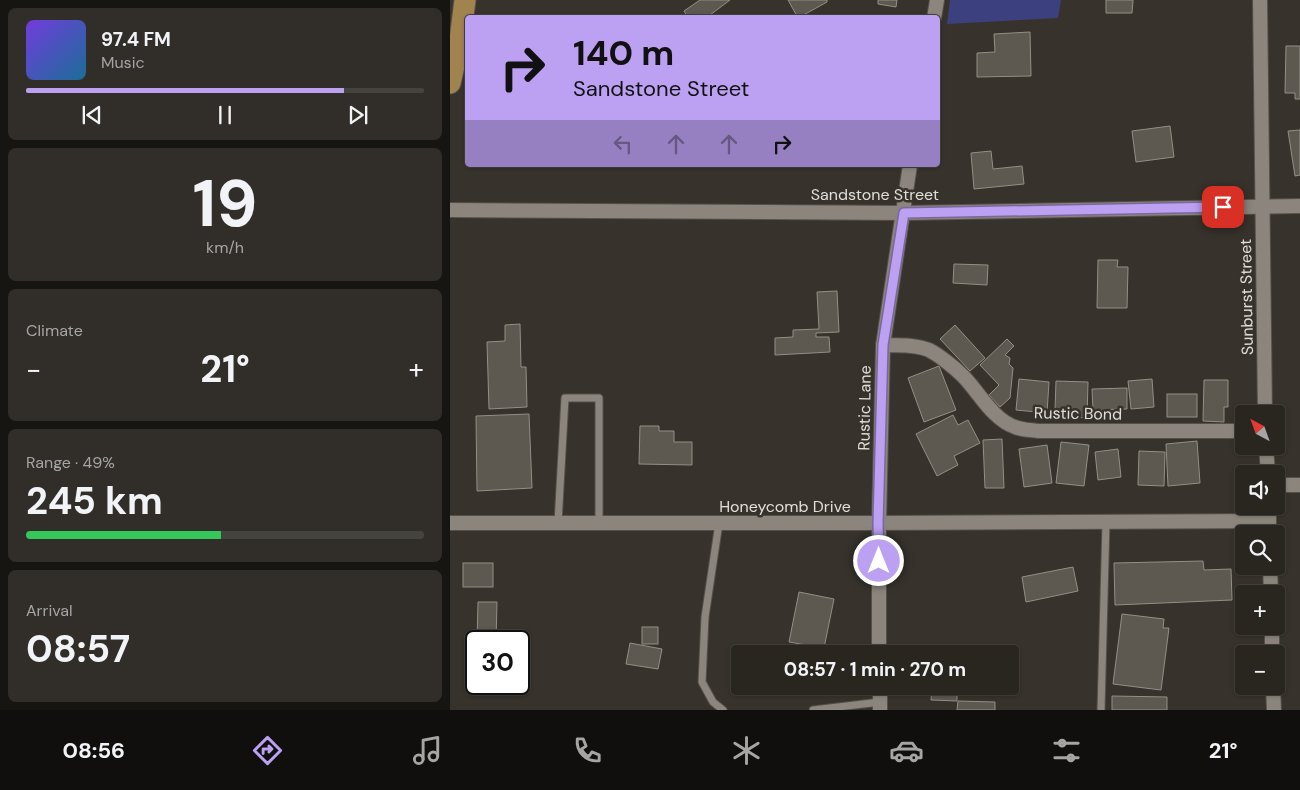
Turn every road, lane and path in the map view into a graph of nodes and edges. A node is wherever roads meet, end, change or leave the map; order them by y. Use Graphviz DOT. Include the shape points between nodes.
graph roads {
  1 [pos="465,0"];
  2 [pos="937,0"];
  3 [pos="1260,0"];
  4 [pos="934,15"];
  5 [pos="451,70"];
  6 [pos="910,167"];
  7 [pos="1263,206"];
  8 [pos="1300,206"];
  9 [pos="450,210"];
  10 [pos="904,213"];
  11 [pos="883,345"];
  12 [pos="1265,405"];
  13 [pos="1235,431"];
  14 [pos="1285,485"];
  15 [pos="1300,485"];
  16 [pos="1106,522"];
  17 [pos="450,523"];
  18 [pos="558,523"];
  19 [pos="599,523"];
  20 [pos="719,523"];
  21 [pos="878,524"];
  22 [pos="1235,526"];
  23 [pos="880,645"];
  24 [pos="1273,695"];
  25 [pos="880,706"];
  26 [pos="723,710"];
  27 [pos="813,710"];
  28 [pos="1101,710"];
  29 [pos="1274,710"];
  1 -- 5 [label="main road" via="460,40"];
  2 -- 4 [label="street"];
  3 -- 7 [label="street, Sunburst Street"];
  6 -- 10 [label="street, Rustic Lane"];
  7 -- 8 [label="street, Sandstone Street"];
  7 -- 10 [label="street, Sandstone Street"];
  7 -- 12 [label="street, Sunburst Street"];
  9 -- 10 [label="street, Sandstone Street"];
  10 -- 11 [label="street, Rustic Lane"];
  11 -- 13 [label="street, Rustic Bond" via="929,350 963,376 986,405 1016,428 1038,431"];
  11 -- 21 [label="street, Rustic Lane"];
  14 -- 15 [label="street"];
  16 -- 21 [label="street, Honeycomb Drive"];
  16 -- 22 [label="street, Honeycomb Drive"];
  16 -- 28 [label="lane"];
  17 -- 18 [label="street, Honeycomb Drive"];
  18 -- 19 [label="street, Honeycomb Drive"];
  18 -- 19 [label="lane" via="565,398 599,398"];
  19 -- 20 [label="street, Honeycomb Drive"];
  20 -- 21 [label="street, Honeycomb Drive"];
  20 -- 26 [label="lane" via="705,617 702,682 713,702"];
  21 -- 23 [label="street, Rustic Lane"];
  24 -- 29 [label="street"];
  25 -- 27 [label="lane"];
}
